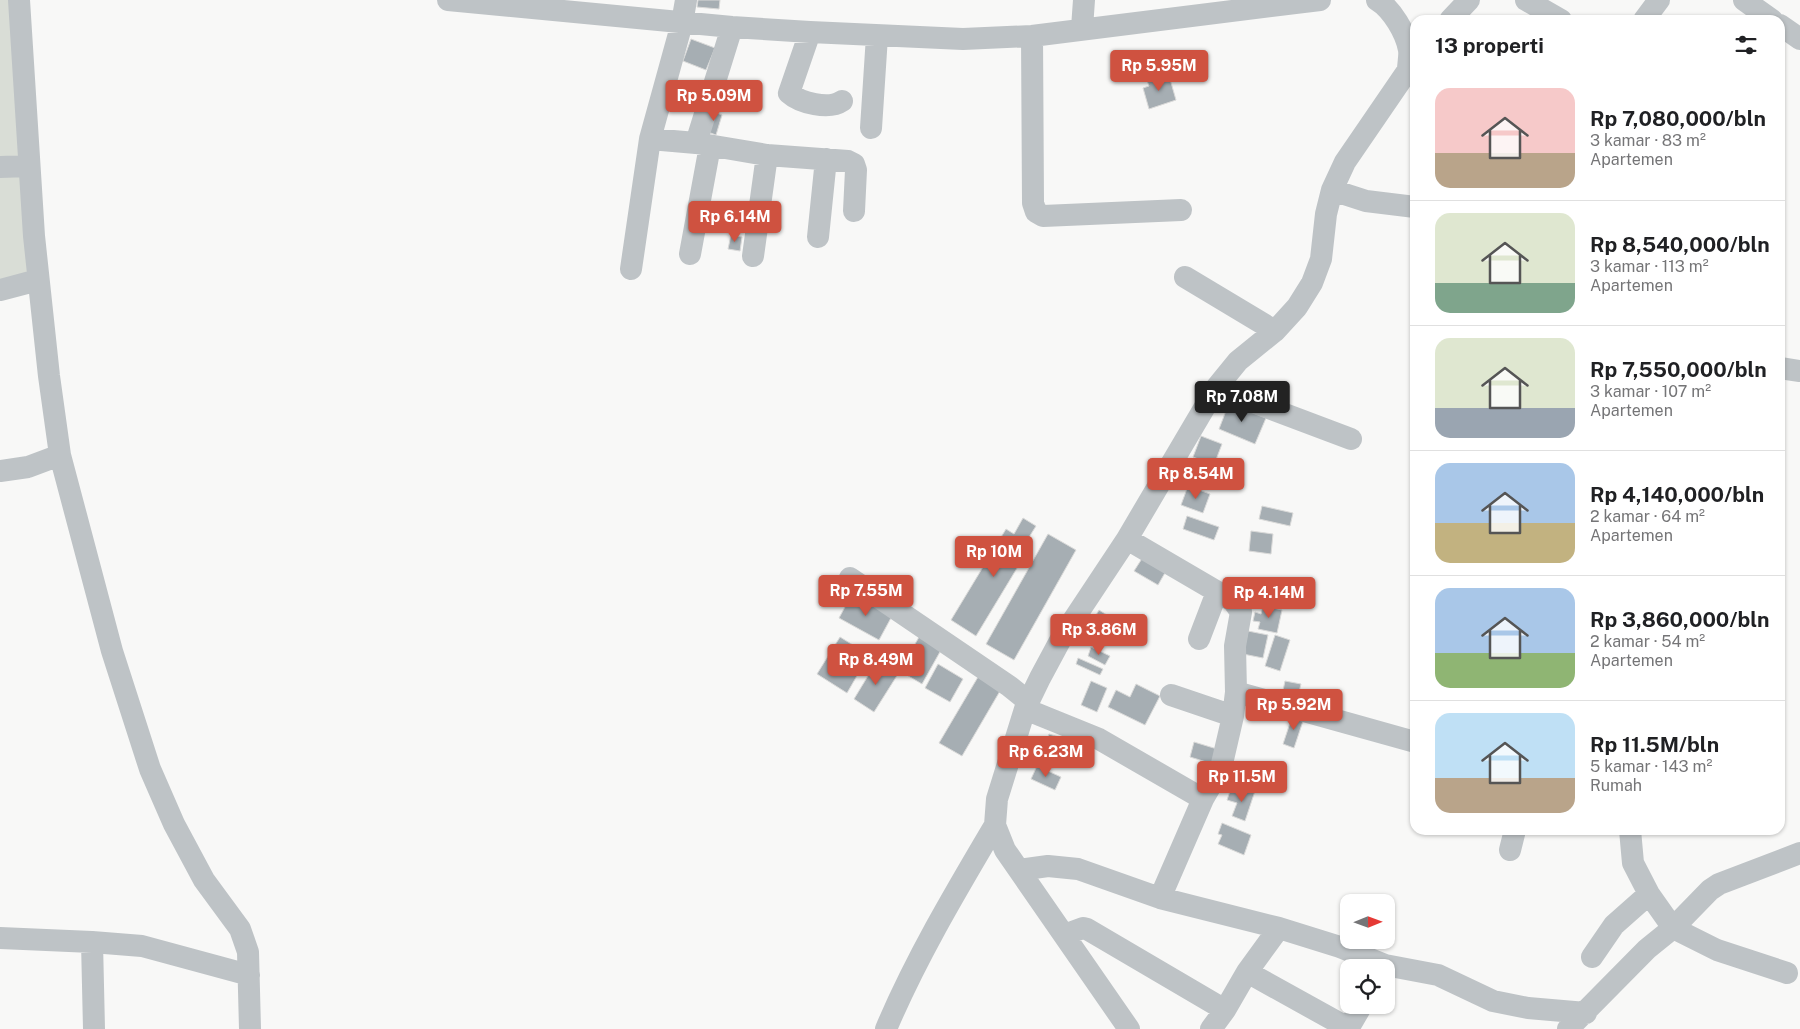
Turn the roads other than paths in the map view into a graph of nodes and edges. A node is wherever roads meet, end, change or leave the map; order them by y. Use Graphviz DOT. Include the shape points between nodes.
graph roads {
  1 [pos="19,0"];
  2 [pos="448,0"];
  3 [pos="686,0"];
  4 [pos="1084,0"];
  5 [pos="1320,0"];
  6 [pos="1377,0"];
  7 [pos="1469,0"];
  8 [pos="1526,0"];
  9 [pos="1659,0"];
  10 [pos="1744,0"];
  11 [pos="1455,15"];
  12 [pos="1552,15"];
  13 [pos="1648,15"];
  14 [pos="1765,15"];
  15 [pos="682,23"];
  16 [pos="732,27"];
  17 [pos="1082,28"];
  18 [pos="1785,28"];
  19 [pos="810,32"];
  20 [pos="877,36"];
  21 [pos="1032,36"];
  22 [pos="1800,39"];
  23 [pos="1410,47"];
  24 [pos="1410,60"];
  25 [pos="842,101"];
  26 [pos="871,128"];
  27 [pos="650,139"];
  28 [pos="703,144"];
  29 [pos="768,155"];
  30 [pos="826,159"];
  31 [pos="28,166"];
  32 [pos="0,167"];
  33 [pos="1332,190"];
  34 [pos="1410,207"];
  35 [pos="1181,210"];
  36 [pos="854,211"];
  37 [pos="818,237"];
  38 [pos="690,254"];
  39 [pos="753,256"];
  40 [pos="631,269"];
  41 [pos="1185,277"];
  42 [pos="38,280"];
  43 [pos="0,290"];
  44 [pos="1275,331"];
  45 [pos="1785,369"];
  46 [pos="1800,371"];
  47 [pos="1216,388"];
  48 [pos="1351,439"];
  49 [pos="60,455"];
  50 [pos="0,471"];
  51 [pos="1126,539"];
  52 [pos="850,578"];
  53 [pos="1217,592"];
  54 [pos="1199,639"];
  55 [pos="1236,692"];
  56 [pos="1171,695"];
  57 [pos="1027,705"];
  58 [pos="1233,716"];
  59 [pos="1407,740"];
  60 [pos="1203,799"];
  61 [pos="995,825"];
  62 [pos="1630,835"];
  63 [pos="1800,853"];
  64 [pos="1019,870"];
  65 [pos="1649,894"];
  66 [pos="1160,898"];
  67 [pos="1279,928"];
  68 [pos="1673,928"];
  69 [pos="1064,935"];
  70 [pos="0,938"];
  71 [pos="92,942"];
  72 [pos="1592,957"];
  73 [pos="1368,959"];
  74 [pos="1395,968"];
  75 [pos="1248,972"];
  76 [pos="1787,974"];
  77 [pos="249,975"];
  78 [pos="1225,1010"];
  79 [pos="1586,1013"];
  80 [pos="1357,1014"];
  81 [pos="94,1029"];
  82 [pos="250,1029"];
  83 [pos="886,1029"];
  84 [pos="1129,1029"];
  85 [pos="1212,1029"];
  86 [pos="1348,1029"];
  87 [pos="1568,1029"];
  1 -- 31 [label="street"];
  2 -- 15 [label="street"];
  3 -- 15 [label="street"];
  4 -- 17 [label="street"];
  5 -- 17 [label="street"];
  6 -- 23 [label="street" via="1384,4"];
  7 -- 11 [label="street"];
  8 -- 12 [label="street"];
  9 -- 13 [label="street"];
  10 -- 14 [label="street"];
  15 -- 16 [label="street"];
  15 -- 27 [label="street"];
  16 -- 19 [label="street"];
  16 -- 28 [label="street"];
  17 -- 21 [label="street"];
  18 -- 22 [label="street"];
  19 -- 20 [label="street"];
  19 -- 25 [label="street" via="789,93 809,103 837,105"];
  20 -- 21 [label="street" via="963,39"];
  20 -- 26 [label="street"];
  21 -- 35 [label="street" via="1033,203 1036,212 1043,216"];
  24 -- 33 [label="street" via="1408,70 1345,162"];
  27 -- 28 [label="street"];
  27 -- 40 [label="street"];
  28 -- 29 [label="street"];
  28 -- 38 [label="street"];
  29 -- 30 [label="street"];
  29 -- 39 [label="street"];
  30 -- 36 [label="street" via="854,164"];
  30 -- 37 [label="street"];
  31 -- 32 [label="street"];
  31 -- 42 [label="street"];
  33 -- 34 [label="street" via="1366,201"];
  33 -- 44 [label="street" via="1321,259 1312,283 1297,307"];
  41 -- 44 [label="street"];
  42 -- 43 [label="street"];
  42 -- 49 [label="street"];
  44 -- 47 [label="street" via="1238,361"];
  45 -- 46 [label="street"];
  47 -- 48 [label="street"];
  47 -- 51 [label="street"];
  49 -- 50 [label="street" via="28,467"];
  49 -- 77 [label="street" via="112,651 147,760 174,824 204,880 240,929 248,952"];
  51 -- 53 [label="street"];
  51 -- 57 [label="street" via="1062,637"];
  52 -- 57 [label="street" via="1009,686"];
  53 -- 54 [label="street"];
  53 -- 55 [label="street" via="1237,604 1241,612 1235,646"];
  55 -- 58 [label="street"];
  55 -- 59 [label="street"];
  56 -- 58 [label="street"];
  57 -- 60 [label="street" via="1099,740"];
  57 -- 61 [label="street" via="997,799"];
  58 -- 60 [label="street" via="1221,768"];
  60 -- 66 [label="street"];
  61 -- 64 [label="street" via="1005,850"];
  61 -- 83 [label="street" via="954,893"];
  62 -- 65 [label="street" via="1633,863"];
  63 -- 68 [label="street" via="1719,884"];
  64 -- 66 [label="street" via="1048,866 1078,870"];
  64 -- 69 [label="street"];
  65 -- 68 [label="street"];
  65 -- 72 [label="street" via="1614,925"];
  66 -- 67 [label="street"];
  67 -- 73 [label="street"];
  67 -- 75 [label="street"];
  68 -- 76 [label="street" via="1717,950"];
  68 -- 79 [label="street" via="1647,949"];
  69 -- 78 [label="street" via="1087,929"];
  69 -- 84 [label="street"];
  70 -- 71 [label="street"];
  71 -- 77 [label="street" via="142,946"];
  71 -- 81 [label="street"];
  74 -- 79 [label="street" via="1438,975 1493,1000 1528,1008"];
  75 -- 78 [label="street"];
  75 -- 86 [label="street"];
  77 -- 82 [label="street"];
  78 -- 85 [label="street"];
  79 -- 87 [label="street"];
  80 -- 86 [label="street"];
}
